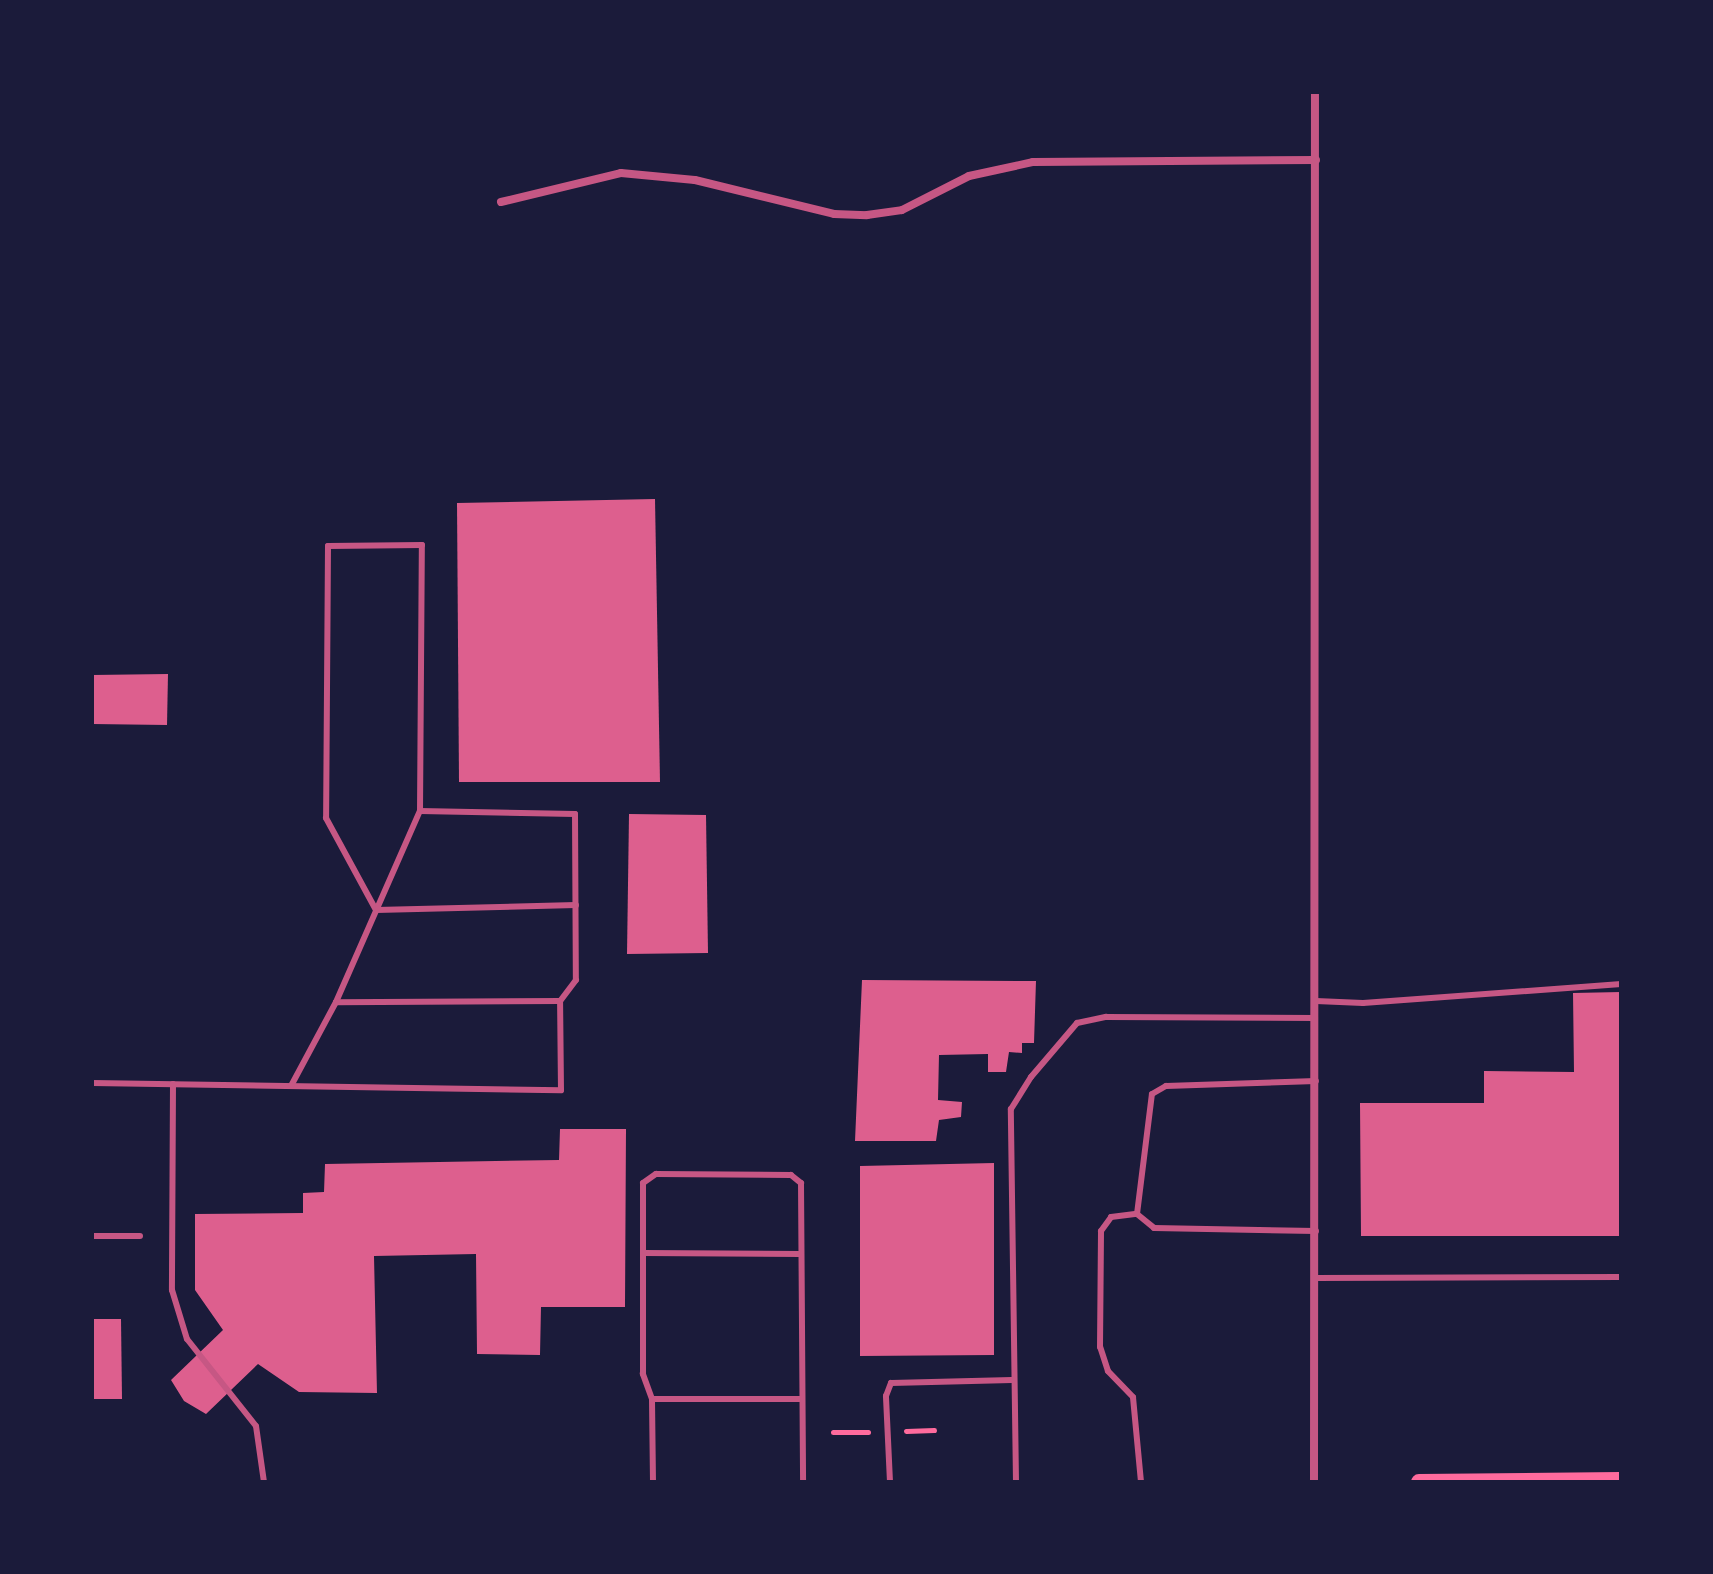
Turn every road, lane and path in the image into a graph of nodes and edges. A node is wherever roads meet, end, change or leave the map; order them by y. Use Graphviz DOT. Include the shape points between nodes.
graph roads {
  1 [pos="1315,92"];
  2 [pos="1316,160"];
  3 [pos="501,202"];
  4 [pos="420,811"];
  5 [pos="576,905"];
  6 [pos="376,910"];
  7 [pos="1621,984"];
  8 [pos="560,1001"];
  9 [pos="1316,1001"];
  10 [pos="336,1002"];
  11 [pos="1316,1018"];
  12 [pos="1316,1081"];
  13 [pos="92,1083"];
  14 [pos="173,1084"];
  15 [pos="291,1086"];
  16 [pos="1137,1214"];
  17 [pos="1316,1231"];
  18 [pos="92,1236"];
  19 [pos="140,1236"];
  20 [pos="643,1253"];
  21 [pos="801,1254"];
  22 [pos="1621,1277"];
  23 [pos="1316,1278"];
  24 [pos="1012,1380"];
  25 [pos="652,1399"];
  26 [pos="802,1399"];
  27 [pos="1621,1480"];
  28 [pos="264,1482"];
  29 [pos="653,1482"];
  30 [pos="803,1482"];
  31 [pos="890,1482"];
  32 [pos="1016,1482"];
  33 [pos="1141,1482"];
  34 [pos="1314,1482"];
  35 [pos="1419,1482"];
  1 -- 2 [label="street"];
  2 -- 3 [label="street" via="1033,162 969,176 902,210 867,215 834,214 695,180 621,173"];
  2 -- 9 [label="street"];
  4 -- 5 [label="lane" via="575,814"];
  4 -- 6 [label="lane"];
  4 -- 6 [label="lane" via="422,545 328,546 326,818"];
  5 -- 6 [label="lane"];
  5 -- 8 [label="lane" via="576,980"];
  6 -- 10 [label="lane"];
  7 -- 9 [label="lane" via="1363,1003"];
  8 -- 10 [label="lane"];
  8 -- 15 [label="lane" via="561,1090"];
  9 -- 11 [label="street"];
  10 -- 15 [label="lane"];
  11 -- 12 [label="street"];
  11 -- 24 [label="lane" via="1106,1017 1077,1023 1031,1077 1011,1109"];
  12 -- 16 [label="lane" via="1166,1086 1152,1094"];
  12 -- 17 [label="street"];
  13 -- 14 [label="lane"];
  14 -- 15 [label="lane"];
  14 -- 28 [label="lane" via="172,1290 187,1339 256,1426"];
  16 -- 17 [label="lane" via="1154,1228"];
  16 -- 33 [label="lane" via="1111,1217 1101,1231 1100,1347 1108,1371 1133,1397"];
  17 -- 23 [label="street"];
  18 -- 19 [label="lane"];
  20 -- 21 [label="lane"];
  20 -- 21 [label="lane" via="643,1183 656,1174 791,1175 801,1183"];
  20 -- 25 [label="lane" via="643,1374"];
  21 -- 26 [label="lane"];
  22 -- 23 [label="lane"];
  23 -- 34 [label="street"];
  24 -- 31 [label="lane" via="891,1383 886,1396"];
  24 -- 32 [label="lane"];
  25 -- 26 [label="lane"];
  25 -- 29 [label="lane"];
  26 -- 30 [label="lane"];
  27 -- 35 [label="main road"];
}
